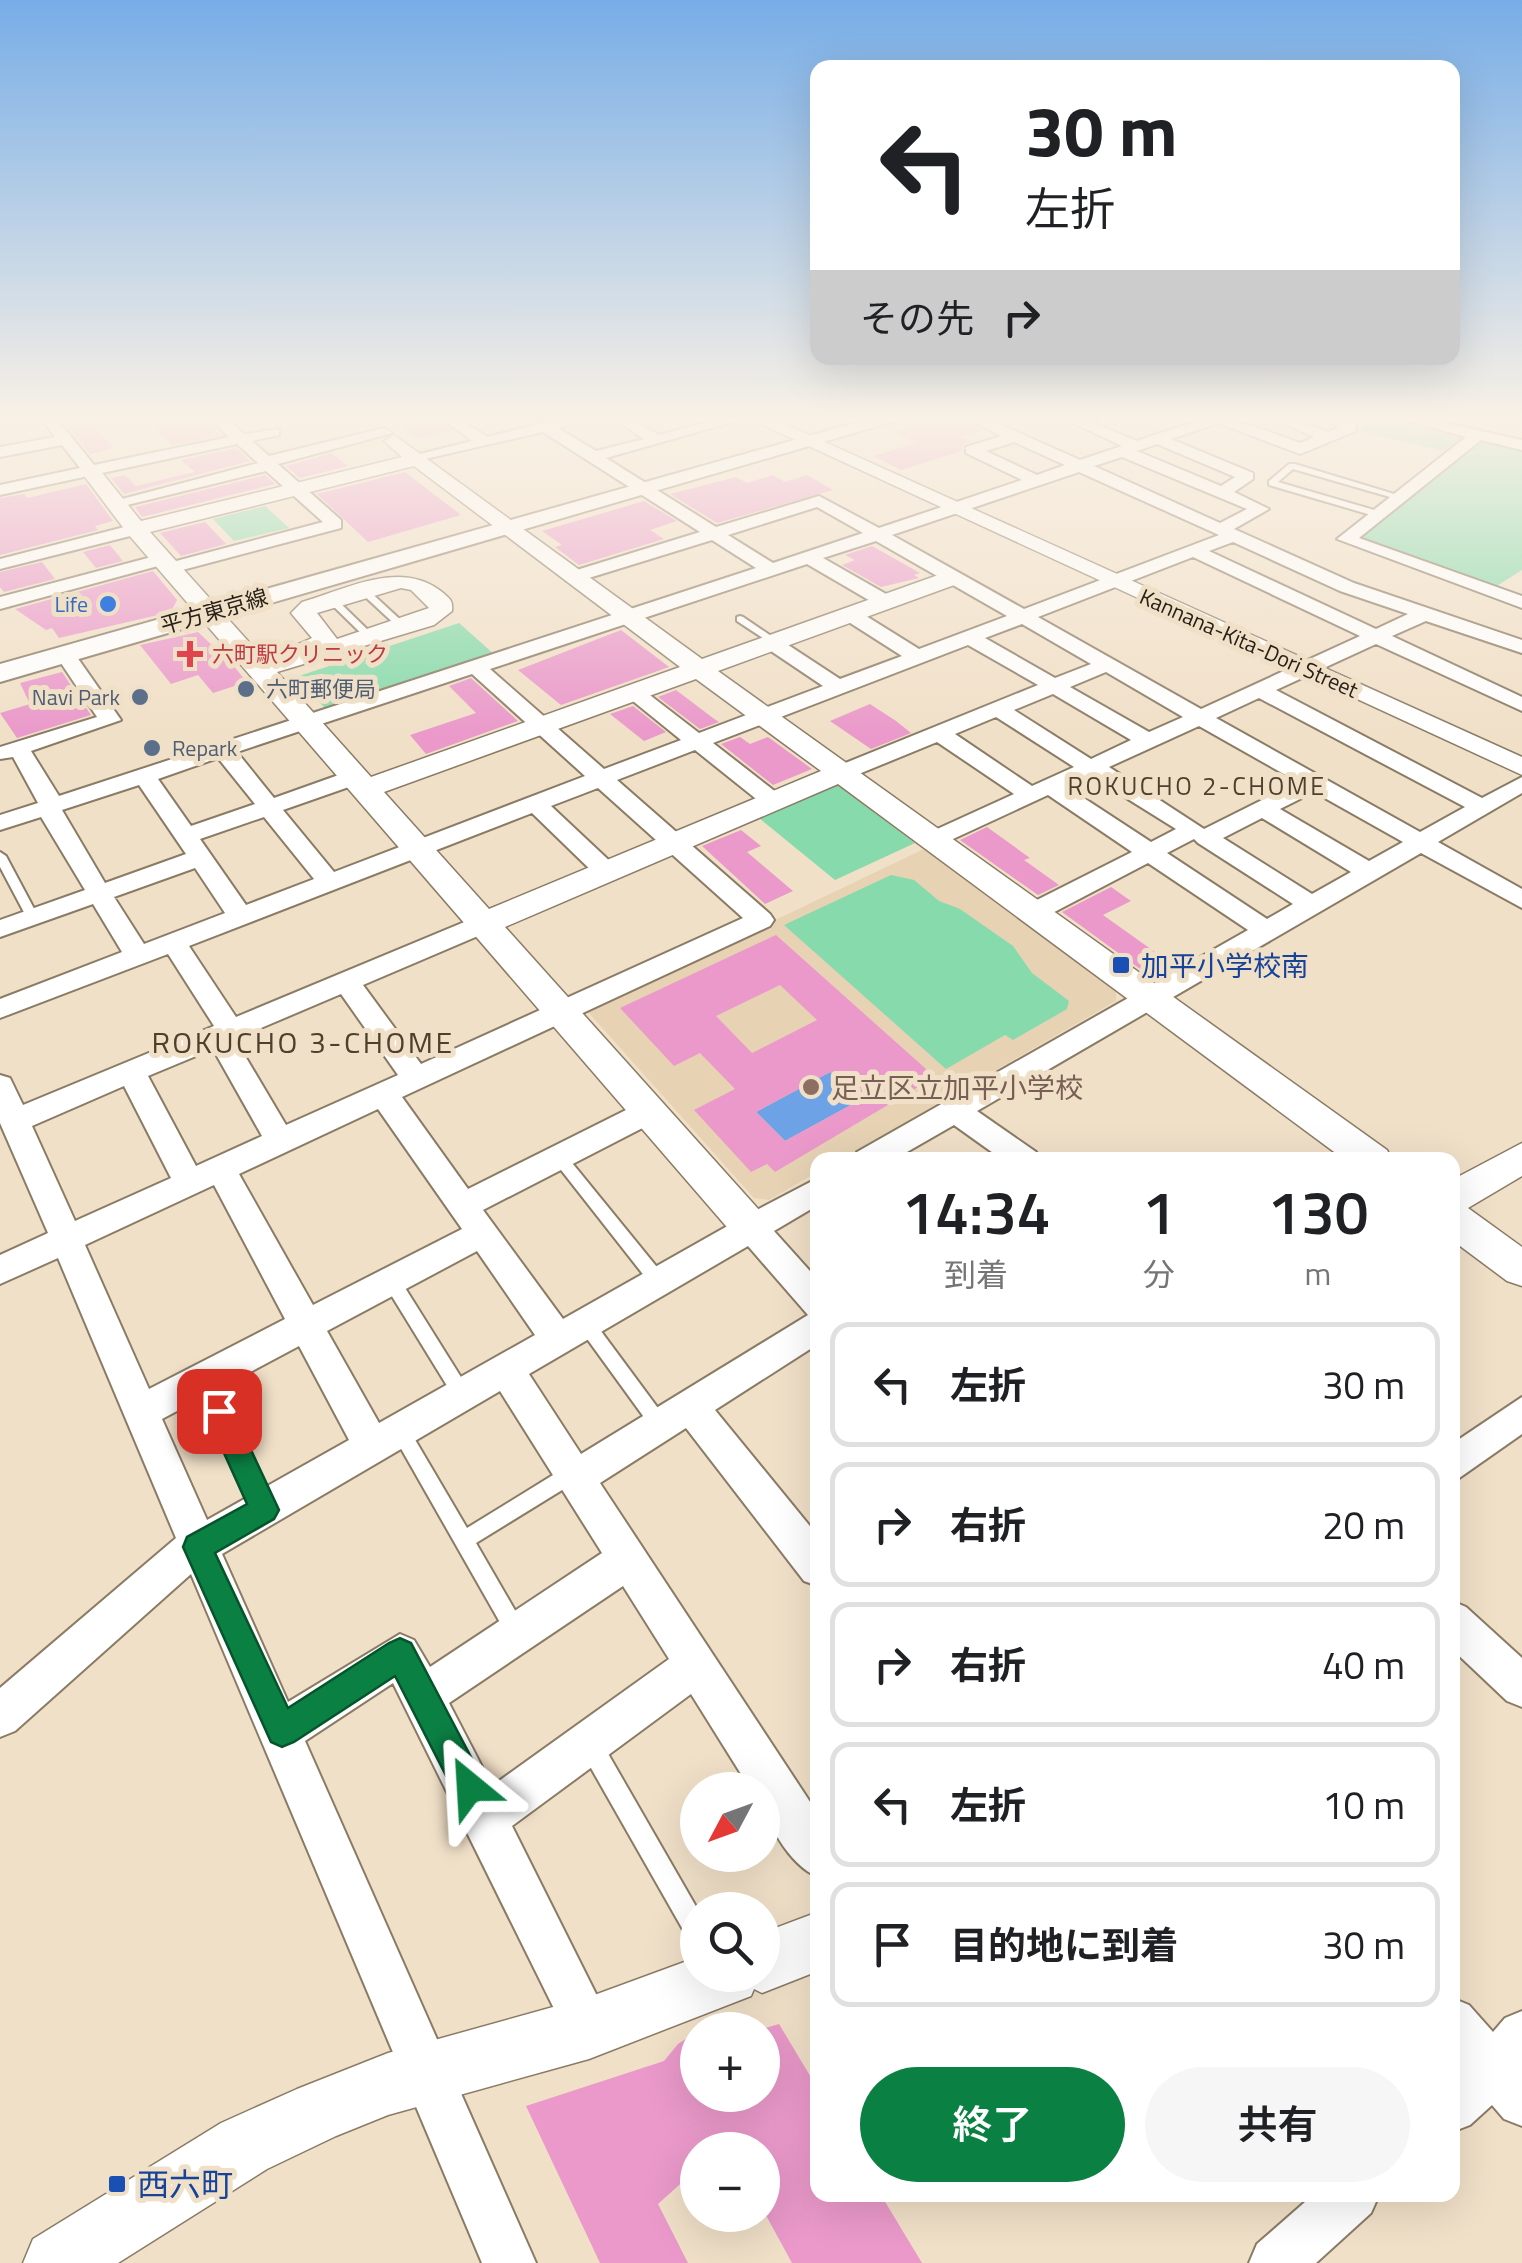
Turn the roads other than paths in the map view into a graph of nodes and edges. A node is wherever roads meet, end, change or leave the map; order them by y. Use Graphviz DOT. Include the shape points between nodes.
graph roads {
  1 [pos="132,525"];
  2 [pos="158,525"];
  3 [pos="332,525"];
  4 [pos="503,525"];
  5 [pos="519,525"];
  6 [pos="703,525"];
  7 [pos="744,525"];
  8 [pos="791,525"];
  9 [pos="860,525"];
  10 [pos="906,525"];
  11 [pos="989,525"];
  12 [pos="1208,525"];
  13 [pos="1238,525"];
  14 [pos="1364,525"];
  15 [pos="507,528"];
  16 [pos="136,530"];
  17 [pos="716,533"];
  18 [pos="1226,533"];
  19 [pos="877,534"];
  20 [pos="832,549"];
  21 [pos="1194,550"];
  22 [pos="808,557"];
  23 [pos="0,564"];
  24 [pos="167,564"];
  25 [pos="770,569"];
  26 [pos="1364,569"];
  27 [pos="574,577"];
  28 [pos="951,578"];
  29 [pos="1522,579"];
  30 [pos="1114,581"];
  31 [pos="364,590"];
  32 [pos="332,600"];
  33 [pos="0,602"];
  34 [pos="886,602"];
  35 [pos="1522,602"];
  36 [pos="1475,608"];
  37 [pos="210,612"];
  38 [pos="851,614"];
  39 [pos="1425,614"];
  40 [pos="628,616"];
  41 [pos="1021,616"];
  42 [pos="740,619"];
  43 [pos="402,627"];
  44 [pos="370,637"];
  45 [pos="969,637"];
  46 [pos="1375,637"];
  47 [pos="774,642"];
  48 [pos="1522,647"];
  49 [pos="64,654"];
  50 [pos="917,657"];
  51 [pos="1106,665"];
  52 [pos="476,666"];
  53 [pos="261,668"];
  54 [pos="699,669"];
  55 [pos="1306,669"];
  56 [pos="0,673"];
  57 [pos="1054,686"];
  58 [pos="838,687"];
  59 [pos="1260,690"];
  60 [pos="635,692"];
  61 [pos="1516,697"];
  62 [pos="997,709"];
  63 [pos="763,716"];
  64 [pos="1202,717"];
  65 [pos="306,722"];
  66 [pos="543,726"];
  67 [pos="939,733"];
  68 [pos="696,741"];
  69 [pos="1148,742"];
  70 [pos="224,750"];
  71 [pos="9,751"];
  72 [pos="1092,767"];
  73 [pos="1522,767"];
  74 [pos="841,773"];
  75 [pos="144,775"];
  76 [pos="600,778"];
  77 [pos="1316,782"];
  78 [pos="360,783"];
  79 [pos="1522,784"];
  80 [pos="1041,790"];
  81 [pos="773,801"];
  82 [pos="535,803"];
  83 [pos="50,806"];
  84 [pos="270,807"];
  85 [pos="1482,807"];
  86 [pos="1264,809"];
  87 [pos="0,822"];
  88 [pos="1200,834"];
  89 [pos="932,840"];
  90 [pos="1420,842"];
  91 [pos="675,843"];
  92 [pos="194,847"];
  93 [pos="418,848"];
  94 [pos="1150,852"];
  95 [pos="0,856"];
  96 [pos="608,872"];
  97 [pos="1369,872"];
  98 [pos="329,882"];
  99 [pos="100,894"];
  100 [pos="1522,900"];
  101 [pos="1312,904"];
  102 [pos="1032,913"];
  103 [pos="240,916"];
  104 [pos="32,918"];
  105 [pos="483,924"];
  106 [pos="0,930"];
  107 [pos="1267,931"];
  108 [pos="173,942"];
  109 [pos="138,956"];
  110 [pos="346,982"];
  111 [pos="1149,999"];
  112 [pos="0,1009"];
  113 [pos="560,1011"];
  114 [pos="225,1032"];
  115 [pos="132,1071"];
  116 [pos="416,1078"];
  117 [pos="383,1093"];
  118 [pos="7,1104"];
  119 [pos="953,1109"];
  120 [pos="650,1111"];
  121 [pos="280,1141"];
  122 [pos="881,1152"];
  123 [pos="1014,1152"];
  124 [pos="1362,1152"];
  125 [pos="559,1157"];
  126 [pos="1522,1158"];
  127 [pos="220,1168"];
  128 [pos="189,1183"];
  129 [pos="810,1194"];
  130 [pos="1460,1194"];
  131 [pos="471,1220"];
  132 [pos="1460,1224"];
  133 [pos="748,1226"];
  134 [pos="66,1240"];
  135 [pos="1522,1269"];
  136 [pos="0,1270"];
  137 [pos="391,1280"];
  138 [pos="659,1282"];
  139 [pos="810,1295"];
  140 [pos="306,1325"];
  141 [pos="810,1331"];
  142 [pos="572,1332"];
  143 [pos="507,1371"];
  144 [pos="204,1378"];
  145 [pos="463,1396"];
  146 [pos="140,1412"];
  147 [pos="1522,1412"];
  148 [pos="675,1416"];
  149 [pos="387,1440"];
  150 [pos="1460,1460"];
  151 [pos="574,1475"];
  152 [pos="264,1510"];
  153 [pos="464,1540"];
  154 [pos="197,1547"];
  155 [pos="628,1559"];
  156 [pos="810,1559"];
  157 [pos="1460,1632"];
  158 [pos="518,1633"];
  159 [pos="696,1665"];
  160 [pos="1522,1686"];
  161 [pos="423,1696"];
  162 [pos="0,1716"];
  163 [pos="282,1731"];
  164 [pos="589,1744"];
  165 [pos="485,1818"];
  166 [pos="810,1843"];
  167 [pos="681,1892"];
  168 [pos="810,1943"];
  169 [pos="780,1951"];
  170 [pos="680,1986"];
  171 [pos="590,2028"];
  172 [pos="1460,2028"];
  173 [pos="1513,2068"];
  174 [pos="424,2073"];
  175 [pos="1460,2101"];
  176 [pos="1345,2202"];
  177 [pos="57,2263"];
  178 [pos="509,2263"];
  179 [pos="1276,2263"];
  1 -- 16 [label="street"];
  2 -- 16 [label="street"];
  3 -- 24 [label="street"];
  4 -- 15 [label="street"];
  5 -- 15 [label="main road, 平方東京線"];
  6 -- 17 [label="street"];
  7 -- 17 [label="street"];
  8 -- 20 [label="street"];
  9 -- 19 [label="street"];
  10 -- 19 [label="street"];
  11 -- 30 [label="street, Kannana-Kita-Dori Street"];
  12 -- 18 [label="street"];
  13 -- 18 [label="street"];
  14 -- 26 [label="street" via="1346,539"];
  15 -- 27 [label="street"];
  15 -- 37 [label="main road, 平方東京線"];
  16 -- 23 [label="street"];
  16 -- 24 [label="street"];
  17 -- 25 [label="street"];
  17 -- 27 [label="street"];
  18 -- 21 [label="street"];
  18 -- 26 [label="street"];
  19 -- 20 [label="street"];
  19 -- 28 [label="street"];
  20 -- 22 [label="street"];
  21 -- 30 [label="street"];
  21 -- 46 [label="street"];
  22 -- 25 [label="street"];
  22 -- 34 [label="street"];
  24 -- 33 [label="street"];
  24 -- 37 [label="street"];
  25 -- 40 [label="street"];
  26 -- 36 [label="street"];
  26 -- 39 [label="street"];
  27 -- 40 [label="street"];
  28 -- 34 [label="street"];
  28 -- 41 [label="street"];
  29 -- 36 [label="street"];
  30 -- 41 [label="street"];
  30 -- 55 [label="street, Kannana-Kita-Dori Street"];
  31 -- 32 [label="street"];
  31 -- 43 [label="lane"];
  31 -- 43 [label="street" via="414,583 441,604 436,614"];
  32 -- 44 [label="lane"];
  32 -- 53 [label="street" via="304,614 324,642"];
  34 -- 38 [label="street"];
  35 -- 36 [label="street"];
  36 -- 39 [label="street"];
  36 -- 48 [label="street"];
  37 -- 49 [label="main road, 平方東京線"];
  37 -- 53 [label="street"];
  38 -- 47 [label="street"];
  38 -- 50 [label="street"];
  39 -- 46 [label="street"];
  40 -- 52 [label="street"];
  40 -- 54 [label="street"];
  41 -- 45 [label="street"];
  41 -- 51 [label="street"];
  42 -- 47 [label="lane"];
  43 -- 44 [label="street"];
  44 -- 53 [label="street"];
  45 -- 50 [label="street"];
  45 -- 57 [label="street"];
  46 -- 55 [label="street"];
  46 -- 61 [label="street"];
  47 -- 54 [label="street"];
  47 -- 58 [label="street"];
  49 -- 56 [label="main road, 平方東京線"];
  49 -- 71 [label="street" via="110,720"];
  50 -- 58 [label="street"];
  51 -- 57 [label="street"];
  51 -- 64 [label="street"];
  52 -- 65 [label="street"];
  52 -- 66 [label="street"];
  53 -- 65 [label="street"];
  54 -- 60 [label="street"];
  54 -- 63 [label="street"];
  55 -- 59 [label="street"];
  55 -- 73 [label="street, Kannana-Kita-Dori Street"];
  57 -- 62 [label="street"];
  57 -- 69 [label="street"];
  58 -- 63 [label="street"];
  59 -- 64 [label="street"];
  59 -- 85 [label="street"];
  60 -- 66 [label="street"];
  60 -- 68 [label="street"];
  62 -- 67 [label="street"];
  62 -- 72 [label="street"];
  63 -- 68 [label="street"];
  63 -- 74 [label="street"];
  64 -- 69 [label="street"];
  64 -- 77 [label="street"];
  65 -- 70 [label="street"];
  65 -- 78 [label="street"];
  66 -- 76 [label="street"];
  66 -- 78 [label="street"];
  67 -- 74 [label="street"];
  67 -- 80 [label="street"];
  68 -- 76 [label="street"];
  68 -- 81 [label="street"];
  69 -- 72 [label="street"];
  70 -- 75 [label="street"];
  70 -- 84 [label="street"];
  71 -- 83 [label="street"];
  72 -- 80 [label="street"];
  72 -- 88 [label="street"];
  74 -- 81 [label="street"];
  74 -- 89 [label="street"];
  75 -- 83 [label="street"];
  75 -- 92 [label="street"];
  76 -- 82 [label="street"];
  76 -- 91 [label="street"];
  77 -- 86 [label="street"];
  77 -- 90 [label="street"];
  78 -- 84 [label="street"];
  78 -- 93 [label="street"];
  79 -- 85 [label="street"];
  80 -- 89 [label="street"];
  80 -- 94 [label="street"];
  81 -- 91 [label="street"];
  82 -- 93 [label="street"];
  82 -- 96 [label="street"];
  83 -- 87 [label="street"];
  83 -- 99 [label="street"];
  84 -- 92 [label="street"];
  84 -- 98 [label="street"];
  85 -- 90 [label="street"];
  86 -- 88 [label="street"];
  86 -- 97 [label="street"];
  88 -- 94 [label="street"];
  88 -- 101 [label="street"];
  89 -- 102 [label="street"];
  90 -- 97 [label="street"];
  90 -- 100 [label="street"];
  91 -- 96 [label="street"];
  91 -- 113 [label="street" via="762,920"];
  92 -- 99 [label="street"];
  92 -- 103 [label="street"];
  93 -- 98 [label="street"];
  93 -- 105 [label="street"];
  94 -- 102 [label="street"];
  94 -- 107 [label="street"];
  95 -- 104 [label="lane"];
  96 -- 105 [label="street"];
  97 -- 101 [label="street"];
  98 -- 103 [label="street"];
  99 -- 104 [label="street"];
  99 -- 109 [label="street"];
  101 -- 107 [label="street"];
  102 -- 111 [label="street"];
  103 -- 108 [label="street"];
  104 -- 106 [label="street"];
  105 -- 110 [label="street"];
  105 -- 113 [label="street"];
  107 -- 111 [label="street"];
  108 -- 109 [label="street"];
  108 -- 114 [label="street"];
  109 -- 112 [label="street"];
  110 -- 114 [label="street"];
  110 -- 116 [label="street"];
  111 -- 119 [label="street"];
  111 -- 124 [label="street"];
  113 -- 116 [label="street"];
  113 -- 120 [label="street"];
  114 -- 115 [label="street"];
  114 -- 121 [label="street"];
  115 -- 118 [label="street"];
  115 -- 128 [label="street"];
  116 -- 117 [label="street"];
  117 -- 121 [label="street"];
  117 -- 131 [label="street"];
  118 -- 134 [label="street"];
  119 -- 122 [label="street"];
  119 -- 123 [label="street"];
  120 -- 125 [label="street"];
  120 -- 133 [label="street"];
  121 -- 127 [label="street"];
  125 -- 131 [label="street"];
  125 -- 138 [label="lane"];
  126 -- 130 [label="street"];
  127 -- 128 [label="street"];
  127 -- 140 [label="street"];
  128 -- 134 [label="street"];
  129 -- 133 [label="street"];
  131 -- 137 [label="street"];
  131 -- 142 [label="street"];
  132 -- 135 [label="street"];
  133 -- 138 [label="street"];
  133 -- 139 [label="street"];
  134 -- 136 [label="street"];
  134 -- 146 [label="street"];
  137 -- 140 [label="street"];
  137 -- 145 [label="lane"];
  138 -- 142 [label="street"];
  140 -- 144 [label="street"];
  140 -- 149 [label="street"];
  141 -- 148 [label="street"];
  142 -- 143 [label="street"];
  142 -- 148 [label="lane"];
  143 -- 145 [label="street"];
  143 -- 151 [label="street"];
  144 -- 146 [label="street"];
  144 -- 152 [label="lane"];
  145 -- 149 [label="street"];
  146 -- 154 [label="street"];
  147 -- 150 [label="street"];
  148 -- 151 [label="street"];
  148 -- 156 [label="street"];
  149 -- 152 [label="street"];
  149 -- 153 [label="lane"];
  151 -- 153 [label="lane"];
  151 -- 155 [label="street"];
  152 -- 154 [label="street"];
  153 -- 158 [label="lane"];
  154 -- 162 [label="street"];
  154 -- 163 [label="street"];
  155 -- 158 [label="street"];
  155 -- 159 [label="street"];
  157 -- 160 [label="street"];
  158 -- 161 [label="street"];
  159 -- 164 [label="street"];
  159 -- 166 [label="street"];
  161 -- 163 [label="street" via="400,1654"];
  161 -- 165 [label="street"];
  163 -- 174 [label="street"];
  164 -- 165 [label="street"];
  164 -- 167 [label="lane"];
  165 -- 171 [label="street"];
  168 -- 169 [label="street"];
  170 -- 171 [label="street"];
  171 -- 174 [label="street"];
  172 -- 173 [label="street"];
  173 -- 175 [label="street"];
  174 -- 177 [label="street" via="244,2146"];
  174 -- 178 [label="street"];
  176 -- 179 [label="street"];
}
